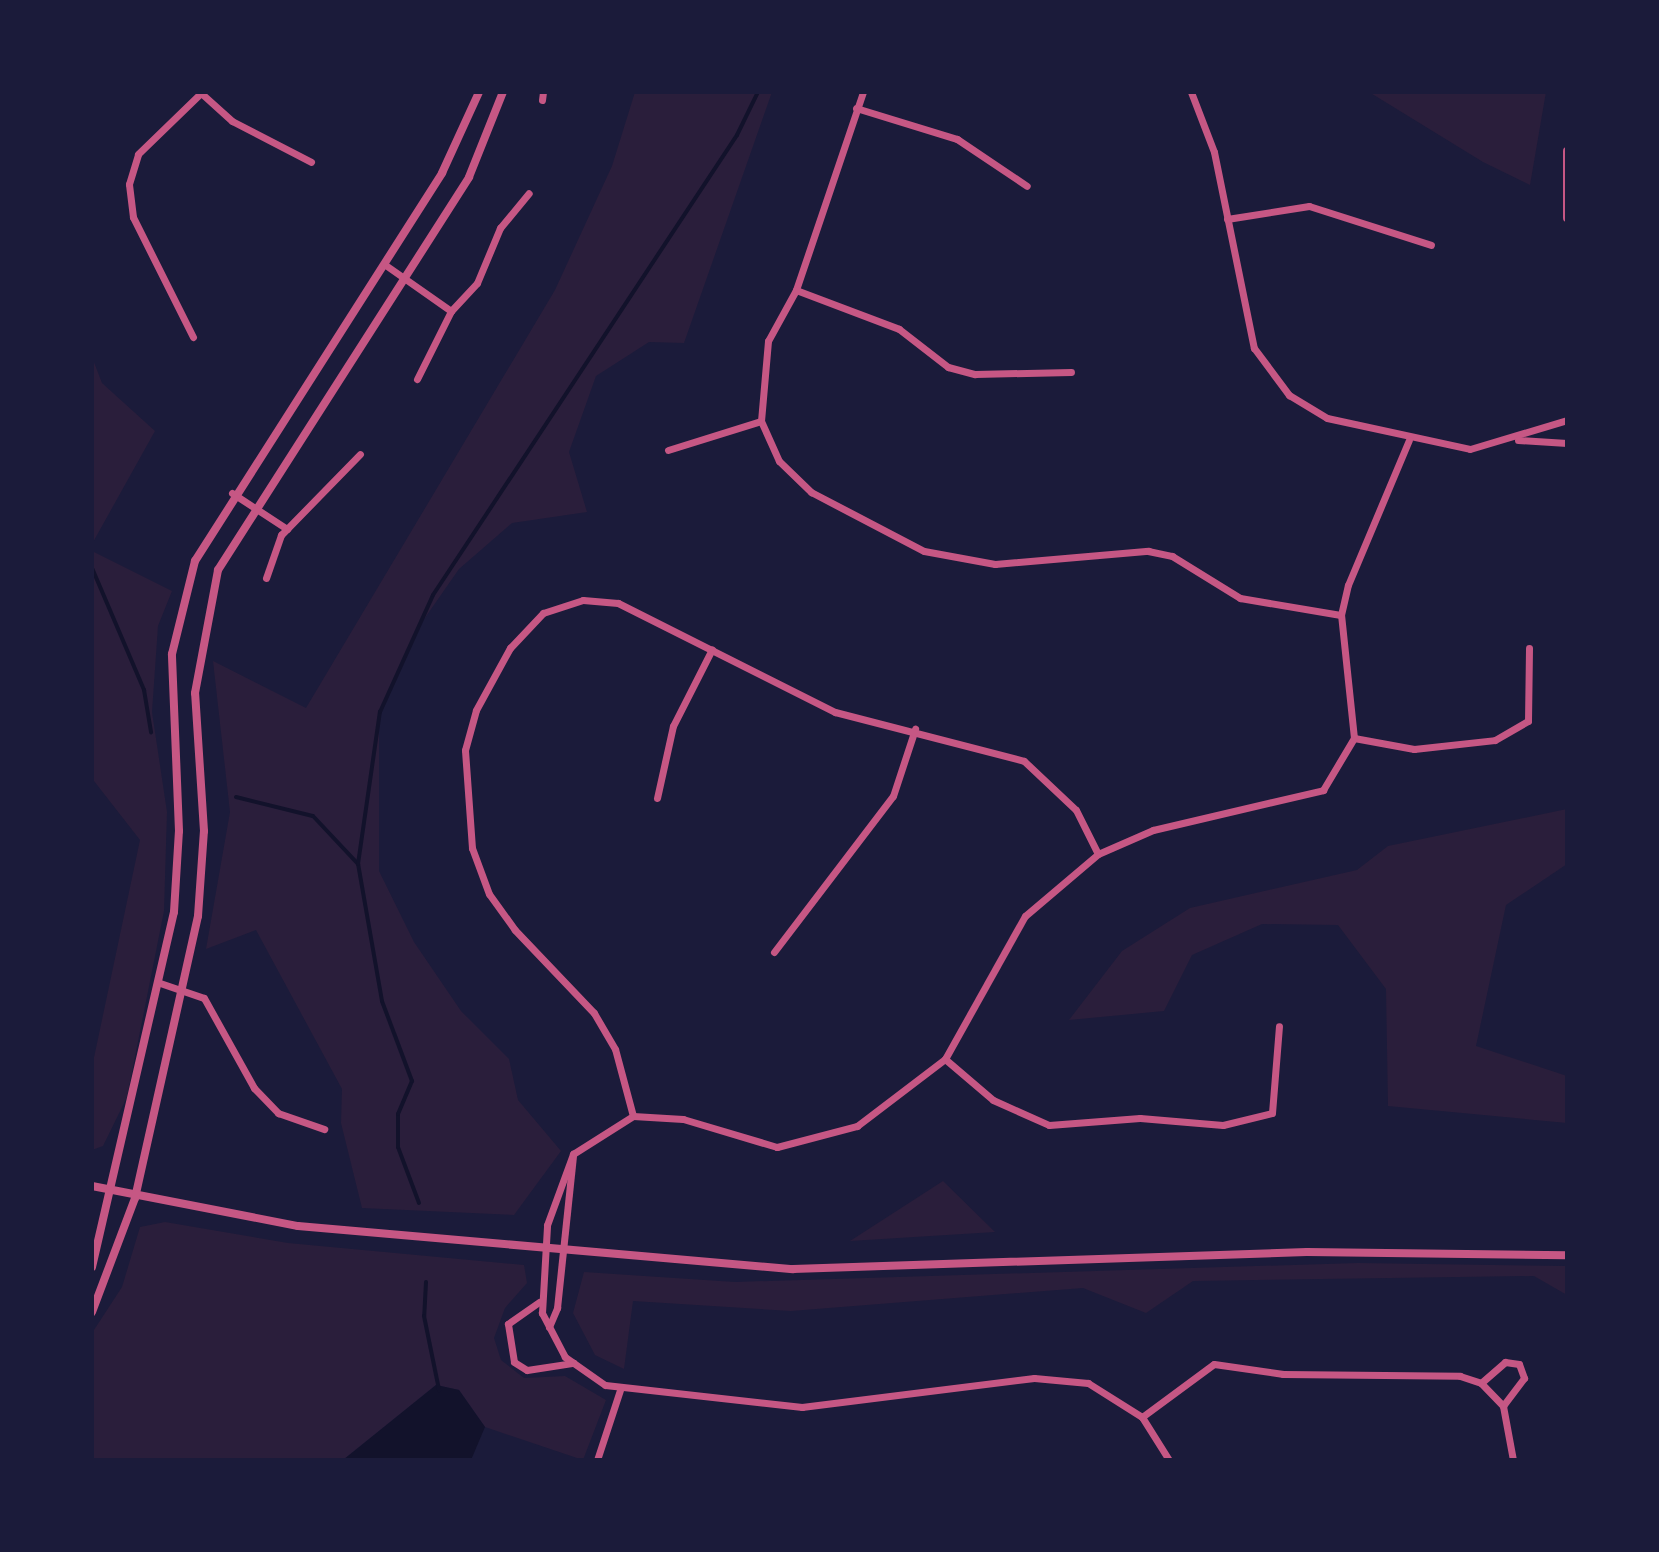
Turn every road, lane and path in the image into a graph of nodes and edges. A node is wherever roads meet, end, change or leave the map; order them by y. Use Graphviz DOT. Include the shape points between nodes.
graph roads {
  1 [pos="201,92"];
  2 [pos="479,92"];
  3 [pos="503,92"];
  4 [pos="863,92"];
  5 [pos="1191,92"];
  6 [pos="856,108"];
  7 [pos="1567,151"];
  8 [pos="311,162"];
  9 [pos="1027,186"];
  10 [pos="529,193"];
  11 [pos="1567,218"];
  12 [pos="1227,219"];
  13 [pos="1431,245"];
  14 [pos="384,264"];
  15 [pos="404,277"];
  16 [pos="796,290"];
  17 [pos="451,311"];
  18 [pos="193,337"];
  19 [pos="1071,372"];
  20 [pos="417,379"];
  21 [pos="1567,420"];
  22 [pos="761,421"];
  23 [pos="1409,440"];
  24 [pos="1518,440"];
  25 [pos="1567,443"];
  26 [pos="668,450"];
  27 [pos="360,454"];
  28 [pos="232,493"];
  29 [pos="253,507"];
  30 [pos="287,529"];
  31 [pos="266,578"];
  32 [pos="1341,615"];
  33 [pos="1529,648"];
  34 [pos="712,649"];
  35 [pos="915,729"];
  36 [pos="1354,738"];
  37 [pos="657,798"];
  38 [pos="1098,854"];
  39 [pos="774,952"];
  40 [pos="160,983"];
  41 [pos="184,989"];
  42 [pos="1279,1026"];
  43 [pos="945,1059"];
  44 [pos="633,1116"];
  45 [pos="324,1129"];
  46 [pos="573,1154"];
  47 [pos="92,1186"];
  48 [pos="110,1193"];
  49 [pos="135,1198"];
  50 [pos="543,1245"];
  51 [pos="565,1248"];
  52 [pos="1567,1255"];
  53 [pos="92,1267"];
  54 [pos="539,1302"];
  55 [pos="92,1312"];
  56 [pos="549,1327"];
  57 [pos="573,1363"];
  58 [pos="1481,1383"];
  59 [pos="620,1390"];
  60 [pos="1503,1406"];
  61 [pos="1142,1417"];
  62 [pos="597,1460"];
  63 [pos="1169,1460"];
  64 [pos="1513,1460"];
  1 -- 8 [label="street" via="232,121"];
  1 -- 18 [label="street" via="138,154 129,184 133,217"];
  2 -- 14 [label="street" via="460,144"];
  3 -- 15 [label="street" via="469,177"];
  4 -- 6 [label="street"];
  5 -- 12 [label="street"];
  6 -- 9 [label="street" via="957,139"];
  6 -- 16 [label="street"];
  7 -- 11 [label="street"];
  10 -- 17 [label="street" via="500,228 477,283"];
  12 -- 13 [label="street" via="1309,206"];
  12 -- 23 [label="street" via="1246,316 1268,374 1327,418"];
  14 -- 15 [label="street"];
  14 -- 28 [label="street"];
  15 -- 17 [label="street"];
  15 -- 29 [label="street"];
  16 -- 19 [label="street" via="899,329 948,367 975,374"];
  16 -- 22 [label="street" via="768,341"];
  17 -- 20 [label="street"];
  21 -- 24 [label="street"];
  22 -- 26 [label="street"];
  22 -- 32 [label="street" via="779,461 811,492 924,551 995,564 1148,551 1172,556 1240,598"];
  23 -- 24 [label="street" via="1470,449"];
  23 -- 32 [label="street"];
  24 -- 25 [label="street"];
  27 -- 30 [label="street"];
  28 -- 29 [label="street"];
  28 -- 40 [label="street" via="195,561 172,654 179,831"];
  29 -- 30 [label="street"];
  29 -- 41 [label="street" via="218,570 200,634 195,693 204,831"];
  30 -- 31 [label="street"];
  32 -- 36 [label="street"];
  33 -- 36 [label="street" via="1528,721 1495,740 1414,749"];
  34 -- 35 [label="street" via="835,712"];
  34 -- 37 [label="street" via="673,726"];
  34 -- 44 [label="street" via="618,603 583,600 543,613 510,648 476,710 465,750 472,848 489,894 515,930 594,1013 615,1049"];
  35 -- 38 [label="street" via="1024,761 1076,810"];
  35 -- 39 [label="street" via="893,796"];
  36 -- 38 [label="street" via="1323,790 1153,830"];
  38 -- 43 [label="street" via="1025,916"];
  40 -- 41 [label="street"];
  40 -- 48 [label="street"];
  41 -- 45 [label="street" via="204,998 222,1021 254,1088 278,1113"];
  41 -- 49 [label="street"];
  42 -- 43 [label="street" via="1272,1113 1223,1125 1140,1118 1049,1125 993,1100"];
  43 -- 44 [label="street" via="857,1126 809,1143 777,1147 683,1119"];
  44 -- 46 [label="street"];
  46 -- 50 [label="street" via="558,1179"];
  46 -- 51 [label="street"];
  47 -- 48 [label="street"];
  48 -- 49 [label="street"];
  48 -- 53 [label="street"];
  49 -- 50 [label="street" via="298,1226"];
  49 -- 55 [label="street"];
  50 -- 51 [label="street"];
  50 -- 54 [label="street"];
  51 -- 52 [label="street" via="793,1269 1307,1252"];
  51 -- 56 [label="street"];
  54 -- 56 [label="street"];
  54 -- 57 [label="street" via="508,1324 514,1362 527,1370"];
  56 -- 57 [label="street"];
  57 -- 59 [label="street"];
  58 -- 60 [label="street"];
  58 -- 60 [label="street" via="1505,1362 1519,1364 1524,1378"];
  58 -- 61 [label="street" via="1214,1364"];
  59 -- 61 [label="street" via="802,1407 1034,1378 1088,1383"];
  59 -- 62 [label="street"];
  60 -- 64 [label="street"];
  61 -- 63 [label="street"];
}
